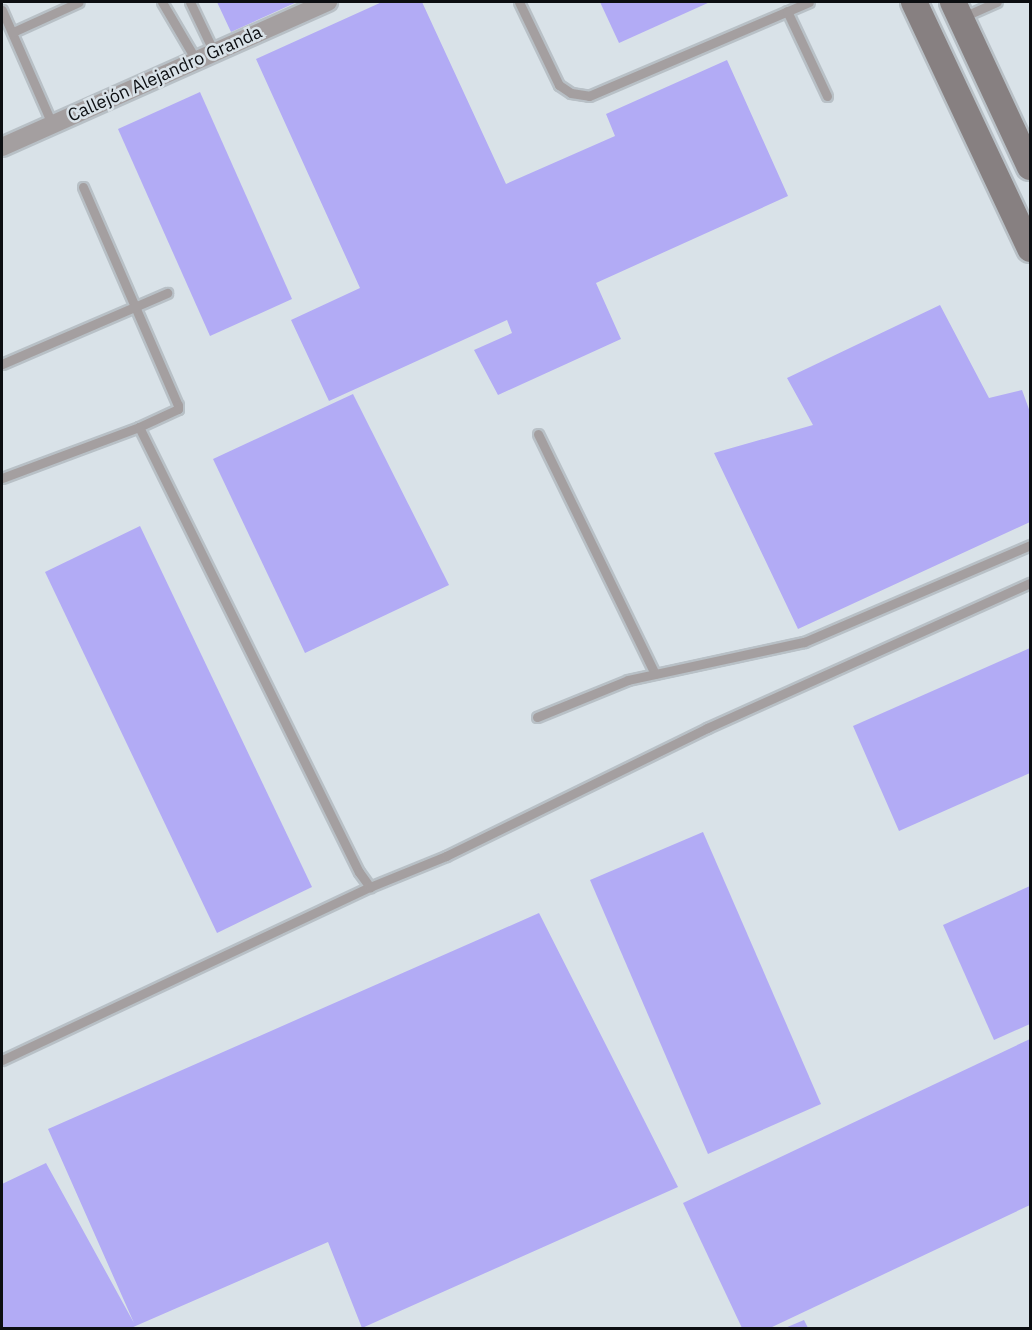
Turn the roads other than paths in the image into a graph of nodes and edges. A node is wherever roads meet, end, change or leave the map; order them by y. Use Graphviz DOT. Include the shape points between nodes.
graph roads {
  1 [pos="79,2"];
  2 [pos="162,2"];
  3 [pos="190,2"];
  4 [pos="328,2"];
  5 [pos="519,2"];
  6 [pos="809,2"];
  7 [pos="914,2"];
  8 [pos="997,2"];
  9 [pos="307,6"];
  10 [pos="2,10"];
  11 [pos="957,10"];
  12 [pos="787,11"];
  13 [pos="13,32"];
  14 [pos="214,52"];
  15 [pos="196,60"];
  16 [pos="827,96"];
  17 [pos="52,124"];
  18 [pos="2,147"];
  19 [pos="1030,167"];
  20 [pos="83,187"];
  21 [pos="1027,232"];
  22 [pos="167,293"];
  23 [pos="135,307"];
  24 [pos="2,364"];
  25 [pos="139,427"];
  26 [pos="538,434"];
  27 [pos="2,478"];
  28 [pos="1030,545"];
  29 [pos="1030,583"];
  30 [pos="655,674"];
  31 [pos="537,717"];
  32 [pos="370,887"];
  33 [pos="2,1060"];
  1 -- 13 [label="lane"];
  2 -- 15 [label="lane"];
  3 -- 14 [label="lane"];
  4 -- 9 [label="street, Callejón Alejandro Granda"];
  5 -- 12 [label="lane" via="559,85 571,93 588,96"];
  6 -- 12 [label="lane"];
  7 -- 21 [label="main road"];
  8 -- 11 [label="lane"];
  9 -- 14 [label="street, Callejón Alejandro Granda"];
  10 -- 13 [label="lane"];
  11 -- 19 [label="main road"];
  12 -- 16 [label="lane"];
  13 -- 17 [label="lane"];
  14 -- 15 [label="street, Callejón Alejandro Granda"];
  15 -- 17 [label="street, Callejón Alejandro Granda"];
  17 -- 18 [label="street, Callejón Alejandro Granda"];
  20 -- 23 [label="lane"];
  22 -- 23 [label="lane"];
  23 -- 24 [label="lane"];
  23 -- 25 [label="lane" via="178,405 178,409"];
  25 -- 27 [label="lane"];
  25 -- 32 [label="lane" via="358,872"];
  26 -- 30 [label="lane"];
  28 -- 30 [label="lane" via="804,642"];
  29 -- 32 [label="lane" via="707,728 446,856"];
  30 -- 31 [label="lane" via="591,693"];
  32 -- 33 [label="lane"];
}
